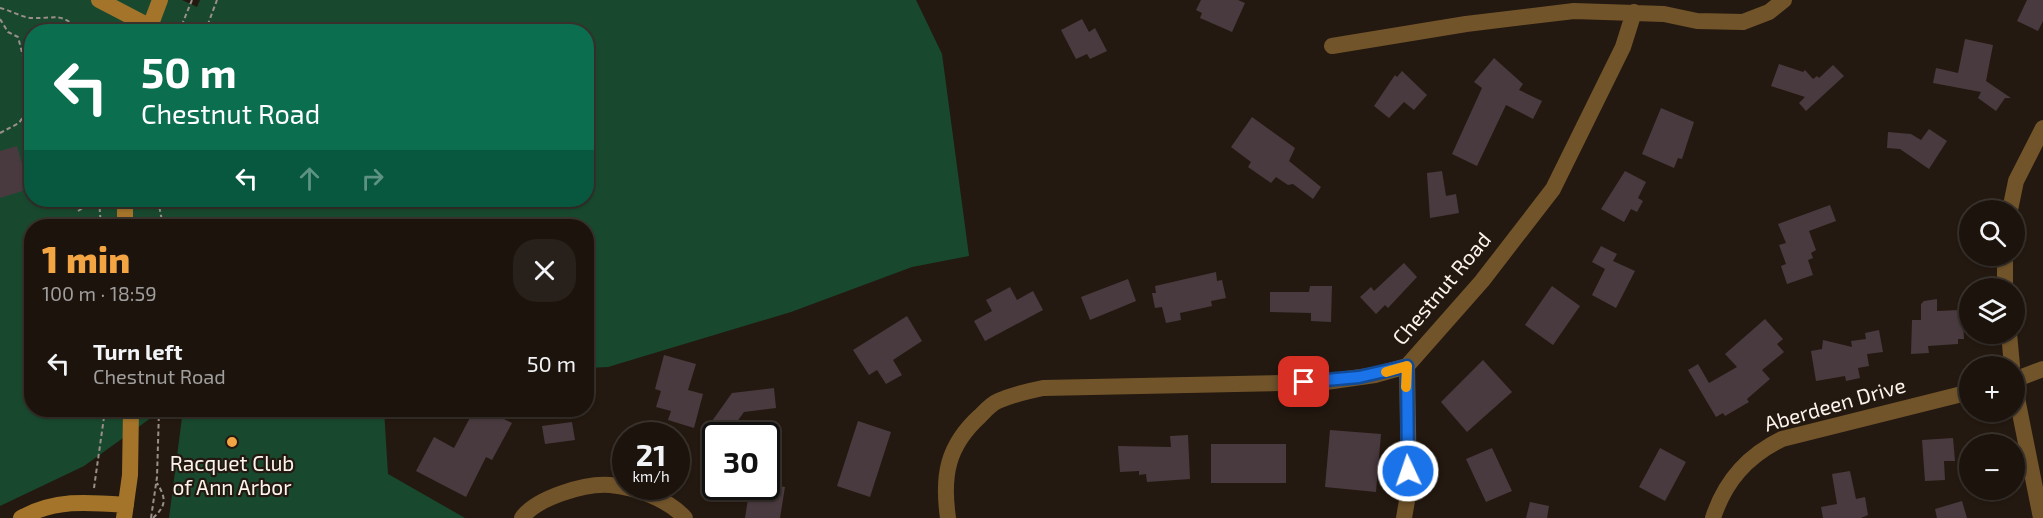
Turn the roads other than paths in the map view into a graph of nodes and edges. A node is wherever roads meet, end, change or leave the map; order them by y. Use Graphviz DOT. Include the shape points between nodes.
graph roads {
  1 [pos="99,0"];
  2 [pos="160,0"];
  3 [pos="1784,0"];
  4 [pos="1634,12"];
  5 [pos="140,24"];
  6 [pos="151,24"];
  7 [pos="1332,46"];
  8 [pos="2043,128"];
  9 [pos="2012,200"];
  10 [pos="1407,366"];
  11 [pos="2043,369"];
  12 [pos="2025,377"];
  13 [pos="1959,395"];
  14 [pos="131,417"];
  15 [pos="2022,422"];
  16 [pos="125,512"];
  17 [pos="21,518"];
  18 [pos="522,518"];
  19 [pos="685,518"];
  20 [pos="948,518"];
  21 [pos="1404,518"];
  22 [pos="1713,518"];
  23 [pos="2041,518"];
  1 -- 5 [label="main road"];
  2 -- 6 [label="main road"];
  3 -- 4 [label="street" via="1769,12 1743,22 1697,21"];
  4 -- 7 [label="street" via="1574,10"];
  4 -- 10 [label="street, Chestnut Road" via="1618,57 1553,189 1482,281"];
  8 -- 9 [label="street" via="2016,181"];
  10 -- 20 [label="street, Chestnut Road" via="1326,382 1043,388 1019,393 995,402 974,421 955,447 944,489"];
  10 -- 21 [label="street" via="1409,489"];
  11 -- 12 [label="street"];
  13 -- 22 [label="street, Aberdeen Drive" via="1782,439 1760,450 1728,484"];
  14 -- 16 [label="main road"];
  15 -- 23 [label="street"];
  16 -- 17 [label="main road" via="57,503"];
  18 -- 19 [label="street" via="545,500 566,491 609,485 654,496"];
}
